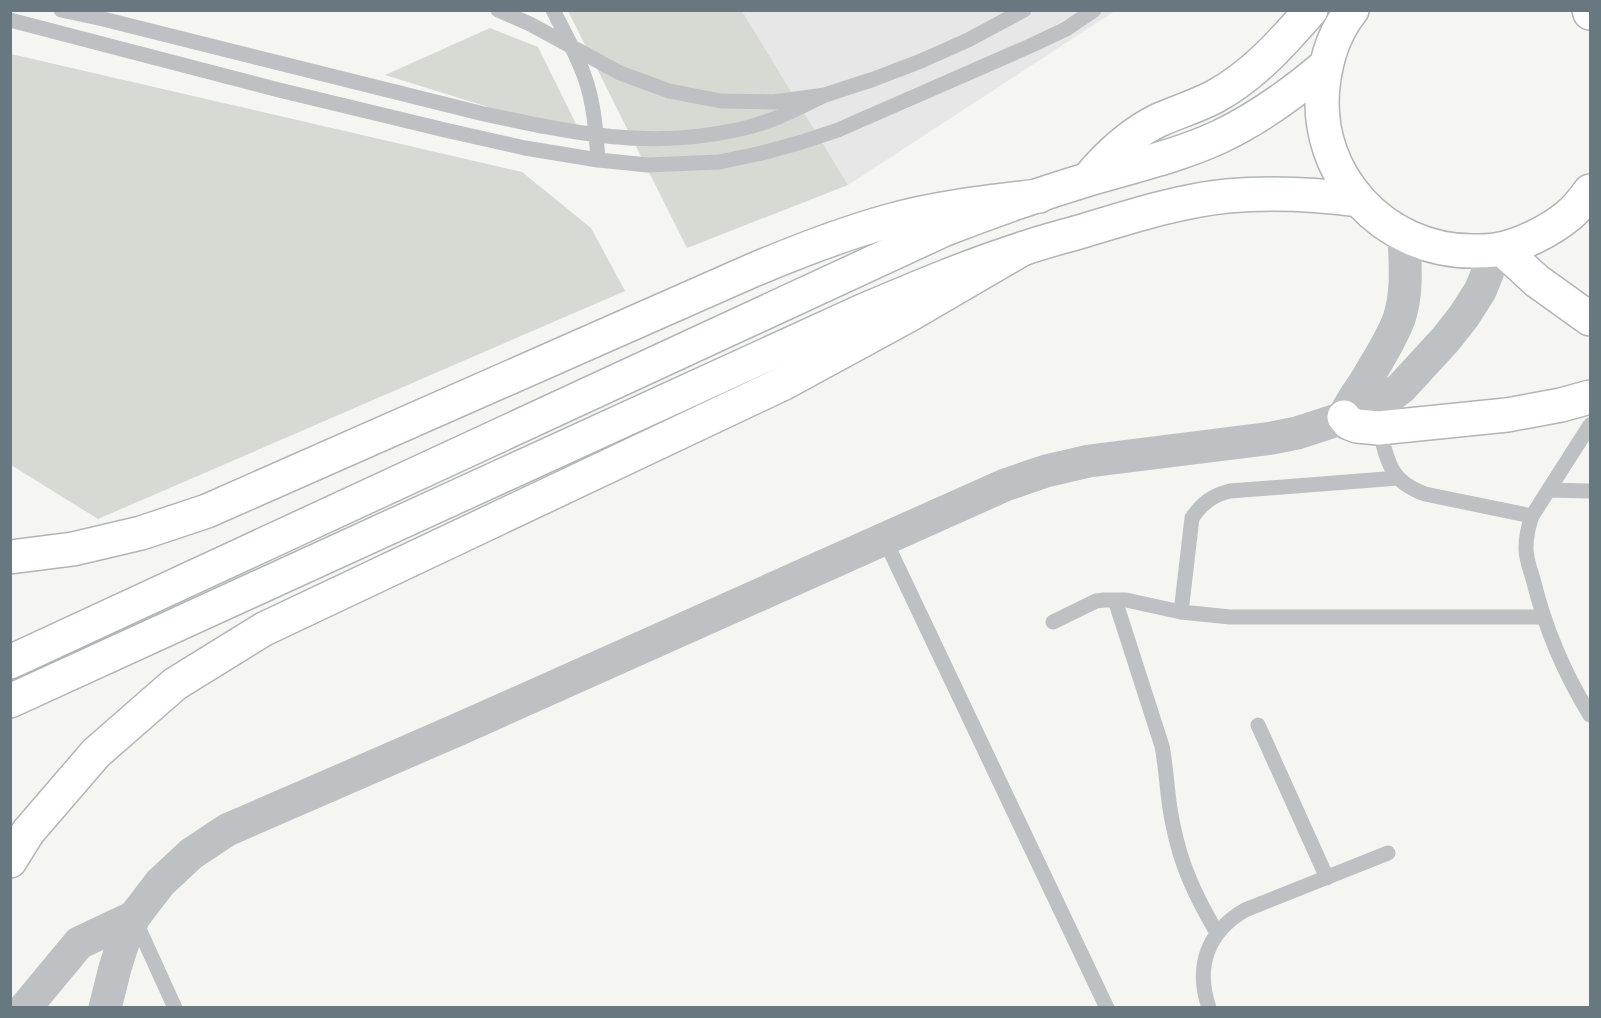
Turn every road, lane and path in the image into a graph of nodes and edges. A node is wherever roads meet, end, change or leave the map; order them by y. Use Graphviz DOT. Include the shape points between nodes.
graph roads {
  1 [pos="61,10"];
  2 [pos="498,10"];
  3 [pos="517,10"];
  4 [pos="554,10"];
  5 [pos="1023,10"];
  6 [pos="1094,10"];
  7 [pos="1311,10"];
  8 [pos="1352,10"];
  9 [pos="107,15"];
  10 [pos="10,20"];
  11 [pos="530,24"];
  12 [pos="87,40"];
  13 [pos="572,47"];
  14 [pos="1325,66"];
  15 [pos="825,95"];
  16 [pos="597,136"];
  17 [pos="598,160"];
  18 [pos="1087,179"];
  19 [pos="1590,191"];
  20 [pos="1039,196"];
  21 [pos="1358,200"];
  22 [pos="1404,235"];
  23 [pos="1024,248"];
  24 [pos="1497,250"];
  25 [pos="1590,319"];
  26 [pos="1590,397"];
  27 [pos="1344,417"];
  28 [pos="1590,425"];
  29 [pos="1379,428"];
  30 [pos="1398,478"];
  31 [pos="1549,490"];
  32 [pos="1590,491"];
  33 [pos="1532,516"];
  34 [pos="885,538"];
  35 [pos="10,557"];
  36 [pos="1115,600"];
  37 [pos="1180,612"];
  38 [pos="1543,617"];
  39 [pos="1053,622"];
  40 [pos="10,662"];
  41 [pos="10,701"];
  42 [pos="1590,715"];
  43 [pos="1258,725"];
  44 [pos="1388,854"];
  45 [pos="10,861"];
  46 [pos="1327,878"];
  47 [pos="134,917"];
  48 [pos="1217,933"];
  49 [pos="25,1008"];
  50 [pos="105,1008"];
  51 [pos="175,1008"];
  52 [pos="1107,1008"];
  53 [pos="1209,1008"];
  1 -- 9 [label="lane"];
  2 -- 11 [label="lane"];
  3 -- 11 [label="lane"];
  4 -- 13 [label="lane"];
  5 -- 15 [label="lane" via="921,61"];
  6 -- 17 [label="lane" via="1030,46 874,116 802,142 719,162 648,165"];
  7 -- 18 [label="main road" via="1252,71 1214,97 1158,120 1132,136"];
  8 -- 14 [label="main road" via="1334,40"];
  9 -- 12 [label="lane"];
  9 -- 16 [label="lane" via="480,113"];
  10 -- 12 [label="lane"];
  11 -- 13 [label="lane"];
  12 -- 17 [label="lane" via="445,130"];
  13 -- 15 [label="lane" via="620,73 669,91 721,101 773,102"];
  13 -- 16 [label="lane" via="584,76"];
  14 -- 18 [label="main road" via="1292,94 1218,137 1178,153"];
  14 -- 21 [label="main road" via="1321,101 1325,137 1338,170"];
  15 -- 16 [label="lane" via="783,116 738,130 692,138 644,140"];
  16 -- 17 [label="lane"];
  18 -- 20 [label="main road"];
  19 -- 24 [label="main road" via="1570,215 1538,236"];
  20 -- 35 [label="main road" via="964,204 891,220 820,242 207,511 141,534 73,549"];
  20 -- 40 [label="main road" via="991,211 897,251"];
  21 -- 22 [label="main road" via="1379,220"];
  21 -- 23 [label="main road" via="1281,194 1226,196 1137,214"];
  22 -- 24 [label="main road" via="1430,246 1458,251"];
  22 -- 27 [label="street" via="1406,269 1399,318"];
  23 -- 41 [label="main road" via="860,312"];
  23 -- 45 [label="main road" via="784,383 264,629 175,684 96,753 28,832"];
  24 -- 25 [label="main road"];
  24 -- 27 [label="street" via="1480,291 1446,339 1401,388 1374,408"];
  26 -- 29 [label="main road" via="1507,415"];
  27 -- 29 [label="main road" via="1357,426"];
  27 -- 34 [label="street" via="1272,438 1131,454 1046,471"];
  28 -- 31 [label="lane"];
  29 -- 30 [label="lane" via="1388,463"];
  30 -- 33 [label="lane" via="1425,494"];
  30 -- 37 [label="lane" via="1230,491 1208,500 1192,518"];
  31 -- 32 [label="lane"];
  31 -- 33 [label="lane"];
  33 -- 38 [label="lane" via="1527,560"];
  34 -- 47 [label="street" via="227,830 191,854 160,883"];
  34 -- 52 [label="lane"];
  36 -- 37 [label="lane"];
  36 -- 39 [label="lane" via="1096,601"];
  36 -- 48 [label="lane" via="1162,746 1172,823 1182,862"];
  37 -- 38 [label="lane" via="1230,618"];
  38 -- 42 [label="lane" via="1563,667"];
  43 -- 46 [label="lane"];
  44 -- 46 [label="lane"];
  46 -- 48 [label="lane" via="1245,910"];
  47 -- 49 [label="street" via="79,943"];
  47 -- 50 [label="street"];
  47 -- 51 [label="lane"];
  48 -- 53 [label="lane" via="1209,947 1202,978"];
}
